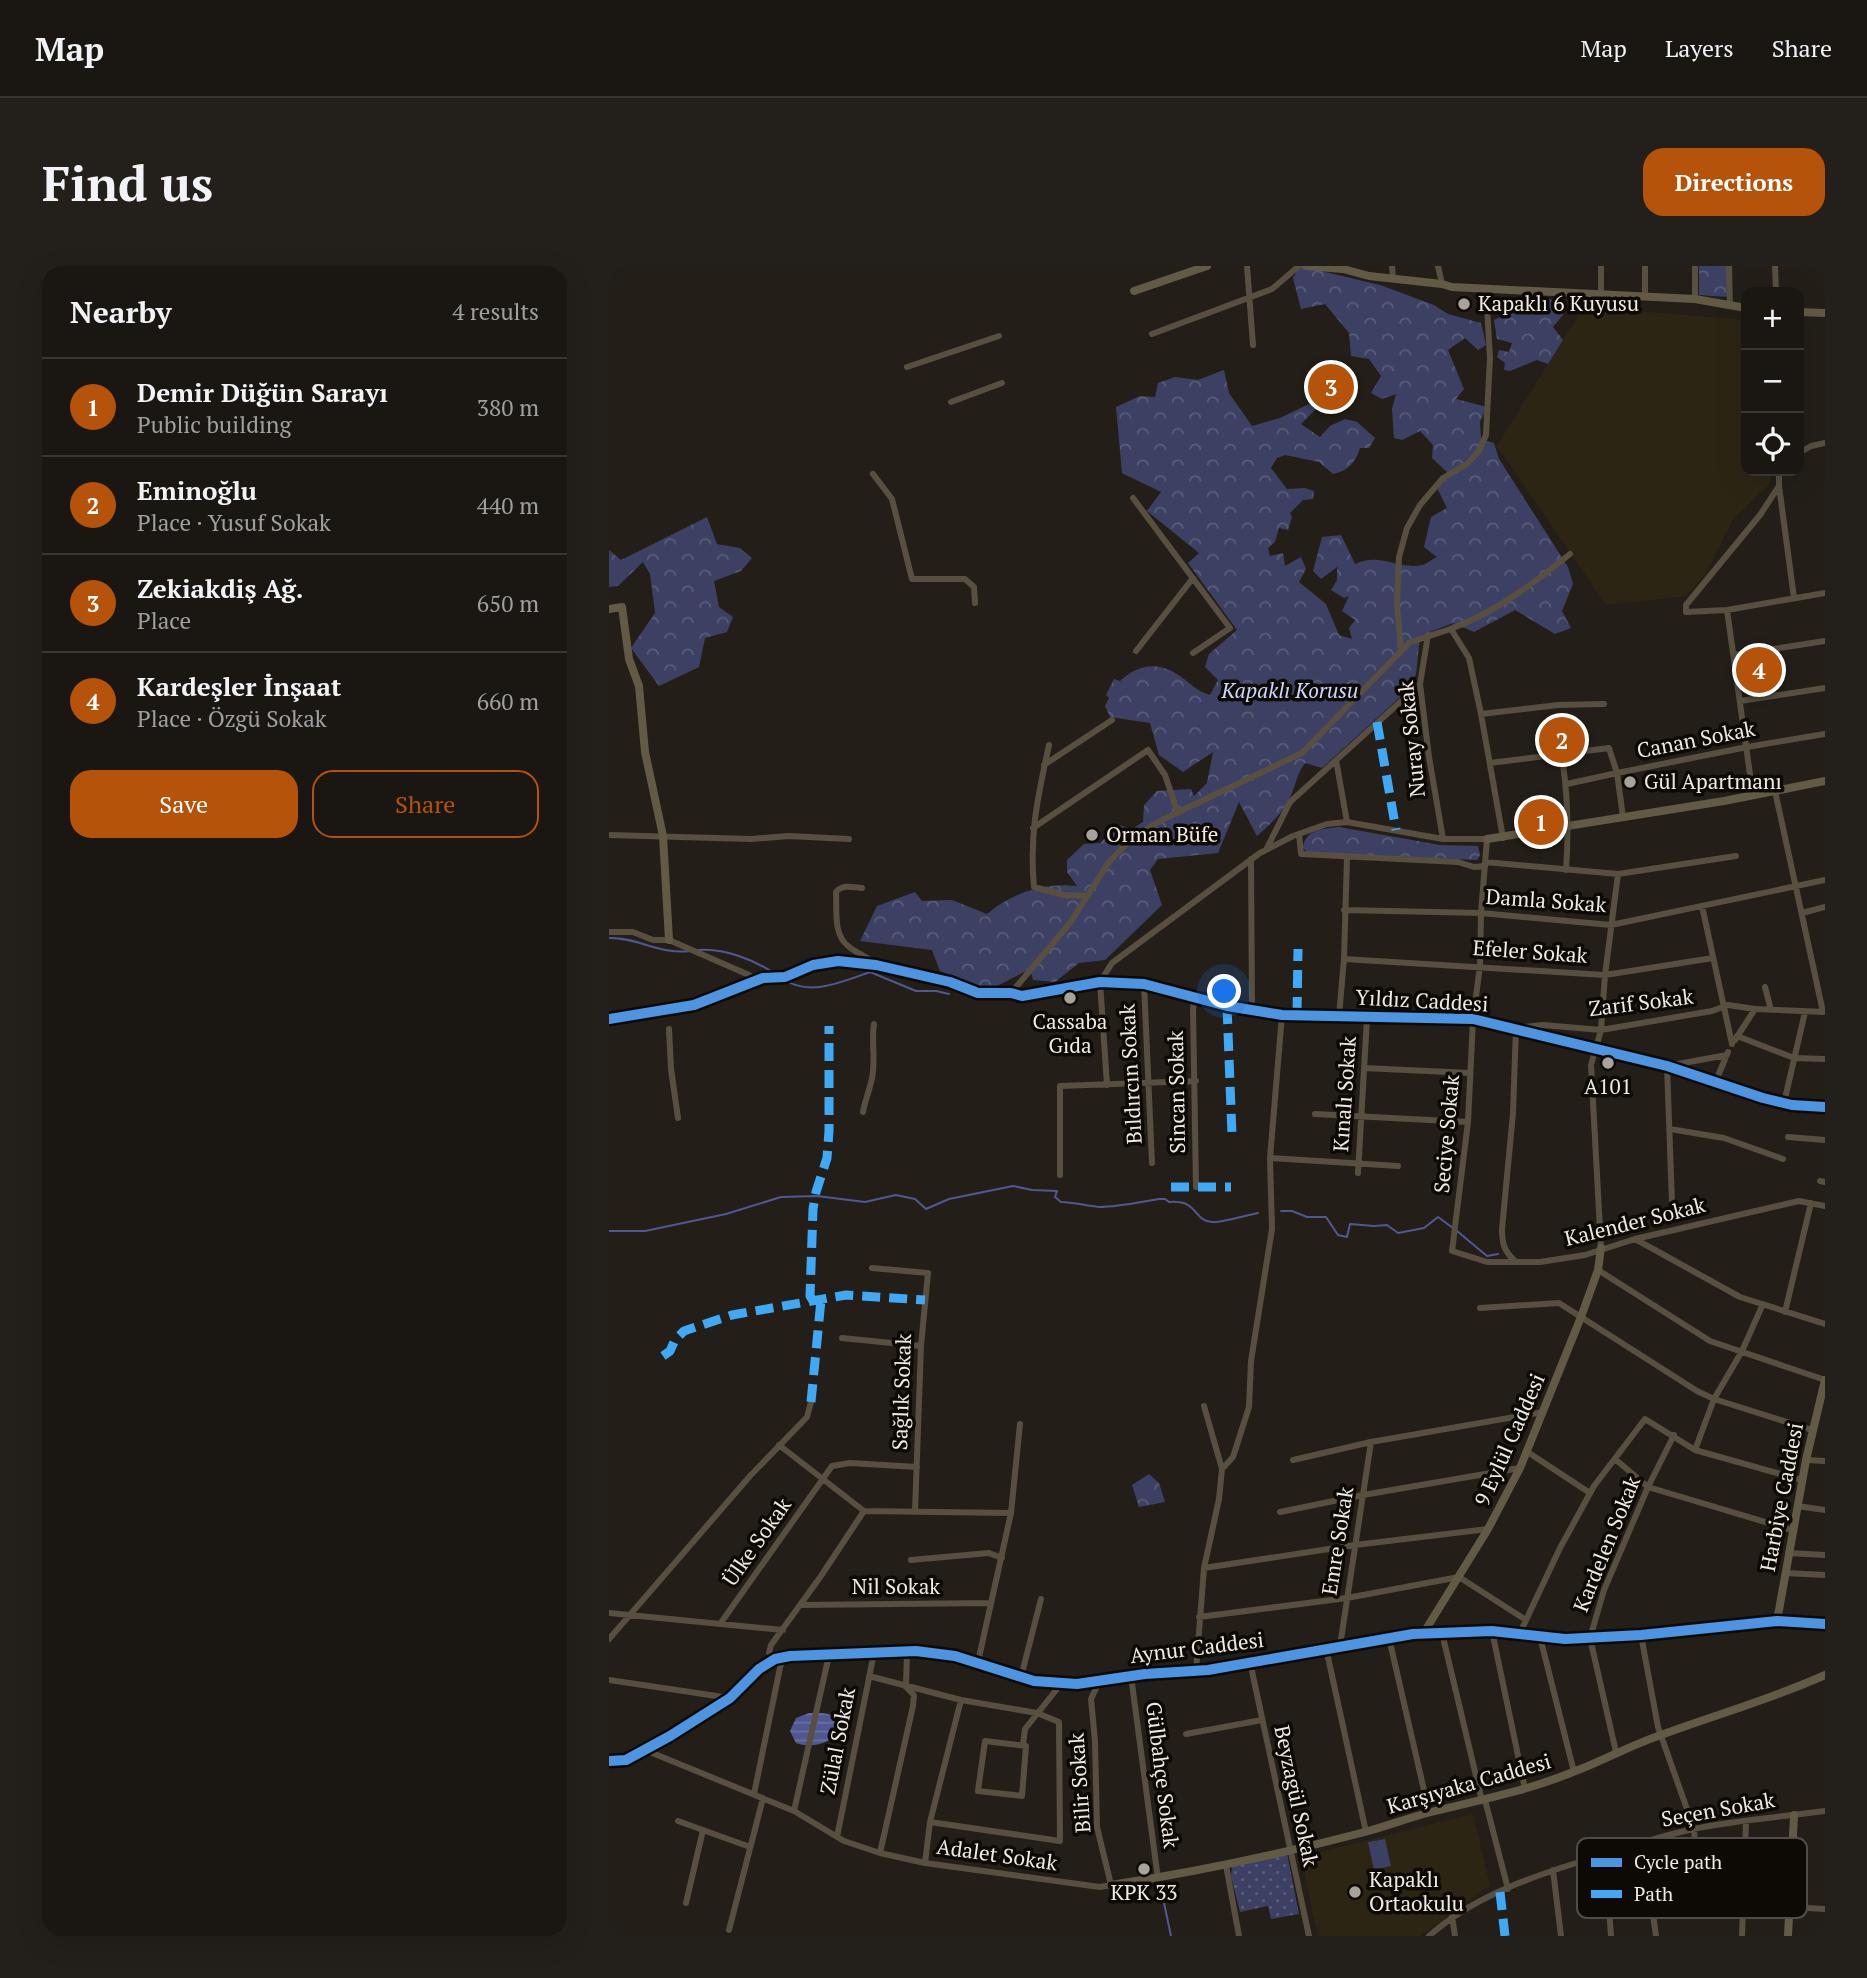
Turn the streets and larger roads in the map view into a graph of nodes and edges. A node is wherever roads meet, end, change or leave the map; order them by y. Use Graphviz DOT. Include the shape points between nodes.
graph roads {
  1 [pos="1207,266"];
  2 [pos="1247,266"];
  3 [pos="1299,266"];
  4 [pos="1306,266"];
  5 [pos="1392,266"];
  6 [pos="1438,266"];
  7 [pos="1601,266"];
  8 [pos="1645,266"];
  9 [pos="1695,266"];
  10 [pos="1729,266"];
  11 [pos="1775,266"];
  12 [pos="1343,267"];
  13 [pos="1393,278"];
  14 [pos="1442,284"];
  15 [pos="1776,287"];
  16 [pos="1486,289"];
  17 [pos="1134,291"];
  18 [pos="1601,294"];
  19 [pos="1248,296"];
  20 [pos="1645,296"];
  21 [pos="1695,299"];
  22 [pos="1730,306"];
  23 [pos="1741,307"];
  24 [pos="1804,312"];
  25 [pos="1825,313"];
  26 [pos="1151,334"];
  27 [pos="999,336"];
  28 [pos="1253,345"];
  29 [pos="907,367"];
  30 [pos="1002,383"];
  31 [pos="951,402"];
  32 [pos="1825,443"];
  33 [pos="1804,450"];
  34 [pos="873,474"];
  35 [pos="1779,476"];
  36 [pos="1779,486"];
  37 [pos="1133,498"];
  38 [pos="1570,554"];
  39 [pos="1193,578"];
  40 [pos="1825,593"];
  41 [pos="1794,598"];
  42 [pos="975,603"];
  43 [pos="609,609"];
  44 [pos="1727,610"];
  45 [pos="1451,629"];
  46 [pos="1428,635"];
  47 [pos="1825,640"];
  48 [pos="1136,651"];
  49 [pos="1401,651"];
  50 [pos="1193,653"];
  51 [pos="1734,655"];
  52 [pos="1420,684"];
  53 [pos="1825,688"];
  54 [pos="1741,701"];
  55 [pos="1604,704"];
  56 [pos="1481,715"];
  57 [pos="1112,720"];
  58 [pos="1825,734"];
  59 [pos="1049,745"];
  60 [pos="1747,747"];
  61 [pos="1561,752"];
  62 [pos="1336,760"];
  63 [pos="1490,763"];
  64 [pos="1044,765"];
  65 [pos="1617,773"];
  66 [pos="1567,783"];
  67 [pos="1825,783"];
  68 [pos="1775,791"];
  69 [pos="1753,796"];
  70 [pos="1178,813"];
  71 [pos="1623,817"];
  72 [pos="1347,822"];
  73 [pos="1569,827"];
  74 [pos="1033,828"];
  75 [pos="1299,834"];
  76 [pos="609,835"];
  77 [pos="663,836"];
  78 [pos="1503,838"];
  79 [pos="849,839"];
  80 [pos="1443,839"];
  81 [pos="1487,839"];
  82 [pos="1266,849"];
  83 [pos="1736,856"];
  84 [pos="1347,857"];
  85 [pos="1251,859"];
  86 [pos="1485,864"];
  87 [pos="1566,870"];
  88 [pos="1618,874"];
  89 [pos="1825,880"];
  90 [pos="1796,886"];
  91 [pos="862,888"];
  92 [pos="1088,896"];
  93 [pos="1702,906"];
  94 [pos="1825,907"];
  95 [pos="1345,909"];
  96 [pos="1802,913"];
  97 [pos="1481,914"];
  98 [pos="1611,925"];
  99 [pos="610,932"];
  100 [pos="669,940"];
  101 [pos="1344,958"];
  102 [pos="1713,958"];
  103 [pos="876,965"];
  104 [pos="1480,966"];
  105 [pos="1605,975"];
  106 [pos="756,981"];
  107 [pos="1100,982"];
  108 [pos="1144,984"];
  109 [pos="1765,987"];
  110 [pos="1011,993"];
  111 [pos="1195,997"];
  112 [pos="1726,1006"];
  113 [pos="1755,1009"];
  114 [pos="1252,1010"];
  115 [pos="1771,1010"];
  116 [pos="1805,1012"];
  117 [pos="1824,1012"];
  118 [pos="1282,1015"];
  119 [pos="1339,1016"];
  120 [pos="1367,1018"];
  121 [pos="609,1019"];
  122 [pos="1473,1019"];
  123 [pos="874,1024"];
  124 [pos="1516,1028"];
  125 [pos="669,1029"];
  126 [pos="1601,1030"];
  127 [pos="1737,1036"];
  128 [pos="1732,1044"];
  129 [pos="1596,1049"];
  130 [pos="1727,1055"];
  131 [pos="1794,1058"];
  132 [pos="1825,1059"];
  133 [pos="1667,1066"];
  134 [pos="1364,1068"];
  135 [pos="1470,1073"];
  136 [pos="1718,1076"];
  137 [pos="1196,1081"];
  138 [pos="1149,1084"];
  139 [pos="1107,1085"];
  140 [pos="1784,1103"];
  141 [pos="1825,1107"];
  142 [pos="863,1112"];
  143 [pos="1315,1114"];
  144 [pos="1360,1115"];
  145 [pos="678,1118"];
  146 [pos="1468,1122"];
  147 [pos="1670,1129"];
  148 [pos="1788,1137"];
  149 [pos="1825,1140"];
  150 [pos="1270,1158"];
  151 [pos="1783,1159"];
  152 [pos="1153,1163"];
  153 [pos="1358,1164"];
  154 [pos="1398,1166"];
  155 [pos="1358,1173"];
  156 [pos="1060,1175"];
  157 [pos="1196,1187"];
  158 [pos="1672,1203"];
  159 [pos="1811,1203"];
  160 [pos="1825,1206"];
  161 [pos="1635,1239"];
  162 [pos="1601,1248"];
  163 [pos="1452,1251"];
  164 [pos="1514,1261"];
  165 [pos="872,1268"];
  166 [pos="1598,1270"];
  167 [pos="1763,1304"];
  168 [pos="1480,1308"];
  169 [pos="1785,1312"];
  170 [pos="1581,1317"];
  171 [pos="1825,1324"];
  172 [pos="842,1338"];
  173 [pos="921,1346"];
  174 [pos="1742,1351"];
  175 [pos="1825,1380"];
  176 [pos="1714,1399"];
  177 [pos="811,1402"];
  178 [pos="1204,1406"];
  179 [pos="1821,1411"];
  180 [pos="1543,1412"];
  181 [pos="1020,1424"];
  182 [pos="1812,1430"];
  183 [pos="1674,1435"];
  184 [pos="1371,1442"];
  185 [pos="779,1445"];
  186 [pos="1695,1450"];
  187 [pos="1527,1451"];
  188 [pos="1615,1459"];
  189 [pos="1293,1460"];
  190 [pos="1806,1460"];
  191 [pos="1825,1461"];
  192 [pos="917,1467"];
  193 [pos="1520,1468"];
  194 [pos="1222,1469"];
  195 [pos="823,1479"];
  196 [pos="1802,1480"];
  197 [pos="1648,1487"];
  198 [pos="1590,1493"];
  199 [pos="1363,1495"];
  200 [pos="1797,1506"];
  201 [pos="1825,1510"];
  202 [pos="864,1511"];
  203 [pos="915,1511"];
  204 [pos="1279,1512"];
  205 [pos="1011,1513"];
  206 [pos="1489,1530"];
  207 [pos="1792,1530"];
  208 [pos="1355,1545"];
  209 [pos="1788,1553"];
  210 [pos="1825,1555"];
  211 [pos="1002,1558"];
  212 [pos="911,1560"];
  213 [pos="1204,1568"];
  214 [pos="1785,1573"];
  215 [pos="1825,1575"];
  216 [pos="1459,1577"];
  217 [pos="1347,1598"];
  218 [pos="1041,1599"];
  219 [pos="991,1603"];
  220 [pos="800,1605"];
  221 [pos="609,1613"];
  222 [pos="627,1615"];
  223 [pos="1199,1617"];
  224 [pos="1526,1620"];
  225 [pos="1777,1621"];
  226 [pos="1825,1624"];
  227 [pos="720,1625"];
  228 [pos="783,1630"];
  229 [pos="1492,1632"];
  230 [pos="1441,1633"];
  231 [pos="1423,1634"];
  232 [pos="1519,1635"];
  233 [pos="1641,1635"];
  234 [pos="1540,1637"];
  235 [pos="1389,1638"];
  236 [pos="1590,1638"];
  237 [pos="609,1639"];
  238 [pos="1340,1646"];
  239 [pos="1326,1648"];
  240 [pos="907,1652"];
  241 [pos="874,1653"];
  242 [pos="829,1655"];
  243 [pos="779,1658"];
  244 [pos="978,1662"];
  245 [pos="1250,1662"];
  246 [pos="1196,1671"];
  247 [pos="1825,1675"];
  248 [pos="869,1676"];
  249 [pos="1021,1676"];
  250 [pos="1131,1676"];
  251 [pos="609,1680"];
  252 [pos="1100,1680"];
  253 [pos="1061,1684"];
  254 [pos="905,1687"];
  255 [pos="730,1698"];
  256 [pos="961,1700"];
  257 [pos="1037,1713"];
  258 [pos="1262,1720"];
  259 [pos="1186,1734"];
  260 [pos="1661,1735"];
  261 [pos="1023,1745"];
  262 [pos="645,1750"];
  263 [pos="1616,1752"];
  264 [pos="609,1761"];
  265 [pos="1574,1772"];
  266 [pos="1525,1789"];
  267 [pos="754,1794"];
  268 [pos="763,1798"];
  269 [pos="1484,1801"];
  270 [pos="794,1811"];
  271 [pos="1825,1811"];
  272 [pos="1429,1812"];
  273 [pos="1794,1815"];
  274 [pos="678,1821"];
  275 [pos="930,1822"];
  276 [pos="1746,1822"];
  277 [pos="1695,1829"];
  278 [pos="703,1830"];
  279 [pos="1366,1832"];
  280 [pos="837,1837"];
  281 [pos="1659,1838"];
  282 [pos="1695,1838"];
  283 [pos="1745,1838"];
  284 [pos="1793,1838"];
  285 [pos="751,1847"];
  286 [pos="1289,1850"];
  287 [pos="880,1853"];
  288 [pos="925,1863"];
  289 [pos="1577,1863"];
  290 [pos="1226,1865"];
  291 [pos="1553,1870"];
  292 [pos="1158,1879"];
  293 [pos="1111,1885"];
  294 [pos="1508,1889"];
  295 [pos="686,1903"];
  296 [pos="1807,1908"];
  297 [pos="1825,1909"];
  298 [pos="1451,1916"];
  299 [pos="1610,1918"];
  300 [pos="1653,1918"];
  301 [pos="1742,1918"];
  302 [pos="1790,1918"];
  303 [pos="729,1930"];
  304 [pos="1239,1936"];
  305 [pos="1309,1936"];
  306 [pos="1429,1936"];
  307 [pos="1455,1936"];
  308 [pos="1560,1936"];
  309 [pos="1611,1936"];
  310 [pos="1656,1936"];
  311 [pos="1742,1936"];
  312 [pos="1788,1936"];
  1 -- 17 [label="street"];
  2 -- 19 [label="street"];
  3 -- 19 [label="street" via="1272,289"];
  4 -- 12 [label="street"];
  5 -- 13 [label="street"];
  6 -- 14 [label="street"];
  7 -- 18 [label="street"];
  8 -- 20 [label="street"];
  9 -- 21 [label="street"];
  10 -- 22 [label="street"];
  11 -- 15 [label="street"];
  12 -- 13 [label="street"];
  13 -- 14 [label="street"];
  14 -- 16 [label="street"];
  16 -- 18 [label="street"];
  16 -- 49 [label="street" via="1490,358 1486,435 1479,452 1443,478 1407,528 1399,557"];
  18 -- 20 [label="street"];
  19 -- 26 [label="street"];
  19 -- 28 [label="street"];
  20 -- 21 [label="street"];
  21 -- 22 [label="street"];
  22 -- 23 [label="street"];
  24 -- 25 [label="street"];
  27 -- 29 [label="street"];
  30 -- 31 [label="street"];
  32 -- 33 [label="street"];
  34 -- 42 [label="street" via="892,499 912,579 965,579 974,587"];
  35 -- 36 [label="street"];
  36 -- 41 [label="street"];
  36 -- 44 [label="street" via="1686,605 1686,612 1692,613"];
  37 -- 39 [label="street"];
  38 -- 45 [label="street" via="1506,601"];
  39 -- 48 [label="street"];
  39 -- 50 [label="street" via="1230,628"];
  40 -- 41 [label="street"];
  41 -- 44 [label="street"];
  43 -- 77 [label="street" via="622,607"];
  44 -- 51 [label="street"];
  45 -- 46 [label="street"];
  45 -- 56 [label="street" via="1469,658"];
  46 -- 49 [label="street"];
  46 -- 52 [label="street, Nuray Sokak"];
  47 -- 51 [label="street"];
  49 -- 70 [label="street" via="1302,753"];
  51 -- 54 [label="street"];
  52 -- 62 [label="street"];
  52 -- 80 [label="street, Nuray Sokak"];
  53 -- 54 [label="street"];
  54 -- 60 [label="street"];
  55 -- 56 [label="street"];
  56 -- 63 [label="street"];
  57 -- 64 [label="street"];
  58 -- 60 [label="street, Canan Sokak"];
  59 -- 64 [label="street"];
  60 -- 65 [label="street, Canan Sokak"];
  60 -- 69 [label="street"];
  61 -- 63 [label="street"];
  61 -- 65 [label="street" via="1609,748"];
  61 -- 66 [label="street"];
  62 -- 72 [label="street"];
  62 -- 82 [label="street" via="1290,802"];
  63 -- 78 [label="street"];
  64 -- 74 [label="street"];
  65 -- 66 [label="street"];
  65 -- 71 [label="street, Canan Sokak"];
  66 -- 73 [label="street"];
  67 -- 68 [label="street"];
  68 -- 69 [label="street"];
  68 -- 90 [label="street"];
  69 -- 71 [label="street"];
  70 -- 74 [label="street" via="1165,775 1148,750"];
  70 -- 92 [label="street" via="1134,836 1109,862"];
  71 -- 73 [label="street"];
  72 -- 75 [label="street"];
  72 -- 80 [label="street"];
  73 -- 78 [label="street"];
  73 -- 87 [label="street"];
  74 -- 92 [label="street" via="1034,887"];
  75 -- 82 [label="street"];
  75 -- 84 [label="street" via="1301,854"];
  76 -- 77 [label="street"];
  77 -- 79 [label="street"];
  77 -- 100 [label="street"];
  78 -- 81 [label="street"];
  80 -- 81 [label="street"];
  81 -- 86 [label="street, Seciye Sokak"];
  82 -- 85 [label="street"];
  83 -- 88 [label="street"];
  84 -- 86 [label="street" via="1458,862 1474,867"];
  84 -- 95 [label="street"];
  85 -- 107 [label="street" via="1112,963"];
  85 -- 114 [label="street"];
  86 -- 87 [label="street"];
  86 -- 97 [label="street, Seciye Sokak"];
  87 -- 88 [label="street"];
  88 -- 98 [label="street"];
  89 -- 90 [label="street, Damla Sokak"];
  90 -- 93 [label="street, Damla Sokak"];
  90 -- 96 [label="street"];
  91 -- 103 [label="street" via="840,887 836,892 837,924 848,947"];
  92 -- 110 [label="street"];
  93 -- 98 [label="street, Damla Sokak"];
  93 -- 102 [label="street"];
  94 -- 96 [label="street"];
  95 -- 97 [label="street, Damla Sokak"];
  95 -- 101 [label="street"];
  96 -- 117 [label="street"];
  97 -- 98 [label="street, Damla Sokak"];
  97 -- 104 [label="street, Seciye Sokak"];
  98 -- 105 [label="street"];
  99 -- 100 [label="street"];
  100 -- 106 [label="street"];
  101 -- 104 [label="street, Efeler Sokak"];
  101 -- 119 [label="street"];
  102 -- 105 [label="street, Efeler Sokak"];
  102 -- 112 [label="street"];
  103 -- 106 [label="street" via="838,961"];
  103 -- 110 [label="street" via="978,993"];
  104 -- 105 [label="street, Efeler Sokak"];
  104 -- 122 [label="street, Seciye Sokak"];
  105 -- 126 [label="street"];
  106 -- 121 [label="street" via="695,1005"];
  107 -- 108 [label="street, Yıldız Caddesi"];
  107 -- 110 [label="street, Yıldız Caddesi" via="1022,996"];
  107 -- 139 [label="street"];
  108 -- 111 [label="street, Yıldız Caddesi"];
  108 -- 138 [label="street, Bıldırcın Sokak"];
  109 -- 115 [label="street"];
  111 -- 114 [label="street, Yıldız Caddesi"];
  111 -- 137 [label="street, Sincan Sokak"];
  112 -- 113 [label="street"];
  112 -- 126 [label="street, Zarif Sokak"];
  112 -- 128 [label="street"];
  113 -- 115 [label="street"];
  113 -- 127 [label="street"];
  114 -- 118 [label="street, Yıldız Caddesi"];
  115 -- 116 [label="street"];
  116 -- 117 [label="street"];
  116 -- 131 [label="street"];
  118 -- 119 [label="street, Yıldız Caddesi"];
  118 -- 150 [label="street"];
  119 -- 120 [label="street, Yıldız Caddesi"];
  120 -- 122 [label="street, Yıldız Caddesi"];
  120 -- 134 [label="street, Kınalı Sokak"];
  122 -- 124 [label="street, Yıldız Caddesi"];
  122 -- 135 [label="street, Seciye Sokak"];
  123 -- 142 [label="street" via="873,1076"];
  124 -- 126 [label="street, Zarif Sokak" via="1543,1025"];
  124 -- 129 [label="street, Yıldız Caddesi"];
  124 -- 164 [label="street" via="1502,1243"];
  125 -- 145 [label="street"];
  126 -- 129 [label="street"];
  127 -- 128 [label="street"];
  127 -- 131 [label="street"];
  128 -- 130 [label="street"];
  129 -- 133 [label="street, Yıldız Caddesi"];
  129 -- 162 [label="street" via="1591,1065"];
  130 -- 133 [label="street"];
  130 -- 136 [label="street"];
  131 -- 132 [label="street"];
  131 -- 140 [label="street"];
  133 -- 140 [label="street, Yıldız Caddesi"];
  133 -- 147 [label="street"];
  134 -- 135 [label="street"];
  134 -- 144 [label="street, Kınalı Sokak"];
  135 -- 146 [label="street, Seciye Sokak"];
  137 -- 138 [label="street"];
  137 -- 157 [label="street, Sincan Sokak"];
  138 -- 139 [label="street"];
  138 -- 152 [label="street, Bıldırcın Sokak"];
  139 -- 156 [label="street" via="1060,1086"];
  140 -- 141 [label="street, Yıldız Caddesi"];
  143 -- 144 [label="street"];
  144 -- 146 [label="street"];
  144 -- 153 [label="street, Kınalı Sokak"];
  146 -- 163 [label="street, Seciye Sokak"];
  147 -- 151 [label="street" via="1724,1138"];
  147 -- 158 [label="street"];
  148 -- 149 [label="street"];
  150 -- 153 [label="street"];
  150 -- 194 [label="street" via="1272,1229 1251,1361 1249,1408 1233,1457"];
  153 -- 154 [label="street"];
  153 -- 155 [label="street, Kınalı Sokak"];
  159 -- 160 [label="street, Kalender Sokak"];
  159 -- 161 [label="street, Kalender Sokak" via="1799,1201"];
  159 -- 169 [label="street"];
  161 -- 162 [label="street, Kalender Sokak"];
  161 -- 167 [label="street" via="1740,1297"];
  162 -- 164 [label="street, Kalender Sokak" via="1540,1262"];
  162 -- 166 [label="street, 9 Eylül Caddesi"];
  163 -- 164 [label="street, Kalender Sokak" via="1487,1262"];
  165 -- 173 [label="street, Sağlık Sokak" via="928,1273"];
  166 -- 170 [label="street, 9 Eylül Caddesi"];
  166 -- 174 [label="street" via="1710,1340"];
  167 -- 169 [label="street"];
  167 -- 174 [label="street"];
  168 -- 170 [label="street" via="1559,1303"];
  169 -- 171 [label="street"];
  170 -- 176 [label="street"];
  170 -- 180 [label="street, 9 Eylül Caddesi"];
  172 -- 173 [label="street"];
  173 -- 192 [label="street, Sağlık Sokak"];
  174 -- 175 [label="street"];
  174 -- 176 [label="street"];
  175 -- 179 [label="street, Harbiye Caddesi"];
  176 -- 182 [label="street"];
  176 -- 186 [label="street"];
  177 -- 185 [label="street" via="807,1417"];
  178 -- 194 [label="street"];
  179 -- 182 [label="street, Harbiye Caddesi"];
  180 -- 184 [label="street"];
  180 -- 187 [label="street, 9 Eylül Caddesi"];
  181 -- 205 [label="street"];
  182 -- 190 [label="street, Harbiye Caddesi"];
  183 -- 186 [label="street"];
  183 -- 188 [label="street" via="1645,1419"];
  183 -- 197 [label="street, Kardelen Sokak"];
  184 -- 189 [label="street"];
  184 -- 199 [label="street, Emre Sokak"];
  185 -- 195 [label="street"];
  185 -- 222 [label="street"];
  186 -- 196 [label="street"];
  187 -- 193 [label="street, 9 Eylül Caddesi"];
  187 -- 198 [label="street"];
  188 -- 197 [label="street"];
  188 -- 198 [label="street"];
  190 -- 191 [label="street"];
  190 -- 196 [label="street, Harbiye Caddesi"];
  192 -- 195 [label="street" via="850,1463 832,1466"];
  192 -- 203 [label="street, Sağlık Sokak"];
  193 -- 199 [label="street"];
  193 -- 206 [label="street, 9 Eylül Caddesi"];
  194 -- 213 [label="street"];
  195 -- 202 [label="street"];
  195 -- 227 [label="street, Ülke Sokak"];
  196 -- 200 [label="street, Harbiye Caddesi"];
  197 -- 207 [label="street"];
  197 -- 236 [label="street, Kardelen Sokak" via="1604,1590"];
  198 -- 224 [label="street"];
  199 -- 204 [label="street"];
  199 -- 208 [label="street, Emre Sokak"];
  200 -- 201 [label="street"];
  200 -- 207 [label="street, Harbiye Caddesi"];
  202 -- 203 [label="street"];
  202 -- 220 [label="street"];
  203 -- 205 [label="street"];
  205 -- 211 [label="street"];
  206 -- 208 [label="street"];
  206 -- 216 [label="street, 9 Eylül Caddesi"];
  207 -- 209 [label="street, Harbiye Caddesi"];
  208 -- 213 [label="street"];
  208 -- 217 [label="street, Emre Sokak"];
  209 -- 210 [label="street"];
  209 -- 214 [label="street, Harbiye Caddesi"];
  211 -- 212 [label="street" via="989,1553"];
  211 -- 219 [label="street"];
  213 -- 223 [label="street"];
  214 -- 215 [label="street"];
  214 -- 225 [label="street, Harbiye Caddesi"];
  216 -- 217 [label="street"];
  216 -- 224 [label="street"];
  216 -- 231 [label="street, 9 Eylül Caddesi"];
  217 -- 223 [label="street"];
  217 -- 238 [label="street, Emre Sokak"];
  218 -- 249 [label="street"];
  219 -- 220 [label="street, Nil Sokak"];
  219 -- 244 [label="street"];
  220 -- 228 [label="street"];
  221 -- 222 [label="street"];
  222 -- 227 [label="street"];
  222 -- 237 [label="street"];
  223 -- 246 [label="street"];
  224 -- 232 [label="street"];
  225 -- 226 [label="street, Aynur Caddesi"];
  225 -- 233 [label="street, Aynur Caddesi"];
  227 -- 228 [label="street"];
  228 -- 243 [label="street" via="769,1653"];
  229 -- 230 [label="street, Aynur Caddesi"];
  229 -- 232 [label="street, Aynur Caddesi"];
  229 -- 266 [label="street"];
  230 -- 231 [label="street, Aynur Caddesi"];
  230 -- 269 [label="street"];
  231 -- 235 [label="street, Aynur Caddesi"];
  232 -- 234 [label="street, Aynur Caddesi"];
  233 -- 236 [label="street, Aynur Caddesi"];
  233 -- 260 [label="street"];
  234 -- 236 [label="street, Aynur Caddesi"];
  234 -- 265 [label="street"];
  235 -- 238 [label="street, Aynur Caddesi"];
  235 -- 272 [label="street"];
  236 -- 263 [label="street, Kardelen Sokak"];
  238 -- 239 [label="street, Aynur Caddesi"];
  239 -- 245 [label="street, Aynur Caddesi"];
  239 -- 279 [label="street"];
  240 -- 241 [label="street, Aynur Caddesi"];
  240 -- 244 [label="street, Aynur Caddesi"];
  240 -- 254 [label="street"];
  241 -- 242 [label="street, Aynur Caddesi"];
  241 -- 248 [label="street, Zülal Sokak"];
  242 -- 243 [label="street, Aynur Caddesi"];
  242 -- 270 [label="street"];
  243 -- 255 [label="street"];
  243 -- 267 [label="street"];
  244 -- 249 [label="street, Aynur Caddesi"];
  245 -- 246 [label="street, Aynur Caddesi"];
  245 -- 258 [label="street, Beyzagül Sokak"];
  246 -- 250 [label="street, Aynur Caddesi"];
  247 -- 260 [label="street, Karşıyaka Caddesi"];
  248 -- 254 [label="street"];
  248 -- 280 [label="street, Zülal Sokak"];
  249 -- 253 [label="street, Aynur Caddesi"];
  250 -- 252 [label="street, Aynur Caddesi"];
  250 -- 292 [label="street, Gülbahçe Sokak"];
  251 -- 255 [label="street"];
  252 -- 253 [label="street, Aynur Caddesi"];
  252 -- 293 [label="street, Bilir Sokak" via="1091,1699 1097,1826"];
  253 -- 257 [label="street"];
  254 -- 256 [label="street"];
  254 -- 287 [label="street" via="914,1695 913,1706"];
  255 -- 262 [label="street"];
  256 -- 257 [label="street"];
  256 -- 275 [label="street"];
  257 -- 261 [label="street" via="1025,1729"];
  257 -- 275 [label="street" via="1059,1722 1060,1841"];
  258 -- 259 [label="street"];
  258 -- 286 [label="street, Beyzagül Sokak"];
  260 -- 263 [label="street, Karşıyaka Caddesi"];
  260 -- 277 [label="street"];
  261 -- 261 [label="street" via="985,1741 978,1791 1022,1796 1027,1753"];
  262 -- 264 [label="street" via="626,1760"];
  262 -- 267 [label="street, Adalet Sokak"];
  263 -- 265 [label="street, Karşıyaka Caddesi"];
  265 -- 266 [label="street, Karşıyaka Caddesi"];
  266 -- 269 [label="street, Karşıyaka Caddesi"];
  267 -- 268 [label="street, Adalet Sokak"];
  268 -- 270 [label="street, Adalet Sokak"];
  268 -- 285 [label="street"];
  269 -- 272 [label="street, Karşıyaka Caddesi"];
  269 -- 294 [label="street"];
  270 -- 280 [label="street, Adalet Sokak"];
  271 -- 273 [label="street, Seçen Sokak"];
  272 -- 279 [label="street, Karşıyaka Caddesi"];
  273 -- 276 [label="street, Seçen Sokak"];
  273 -- 284 [label="street"];
  274 -- 278 [label="street"];
  275 -- 288 [label="street"];
  276 -- 277 [label="street, Seçen Sokak"];
  276 -- 283 [label="street"];
  277 -- 281 [label="street, Seçen Sokak"];
  277 -- 282 [label="street"];
  278 -- 285 [label="street"];
  278 -- 295 [label="street"];
  279 -- 286 [label="street, Karşıyaka Caddesi"];
  280 -- 287 [label="street, Adalet Sokak"];
  285 -- 303 [label="street"];
  286 -- 290 [label="street, Karşıyaka Caddesi"];
  286 -- 305 [label="street, Beyzagül Sokak"];
  287 -- 288 [label="street, Adalet Sokak"];
  288 -- 293 [label="street, Adalet Sokak"];
  289 -- 291 [label="street, Seçen Sokak"];
  290 -- 292 [label="street, Karşıyaka Caddesi"];
  290 -- 304 [label="street"];
  291 -- 294 [label="street, Seçen Sokak"];
  291 -- 308 [label="street"];
  292 -- 293 [label="street, Karşıyaka Caddesi"];
  294 -- 298 [label="street, Seçen Sokak"];
  296 -- 297 [label="street"];
  298 -- 306 [label="street, Seçen Sokak"];
  298 -- 307 [label="street"];
  299 -- 309 [label="street"];
  300 -- 310 [label="street"];
  301 -- 311 [label="street"];
  302 -- 312 [label="street"];
}
